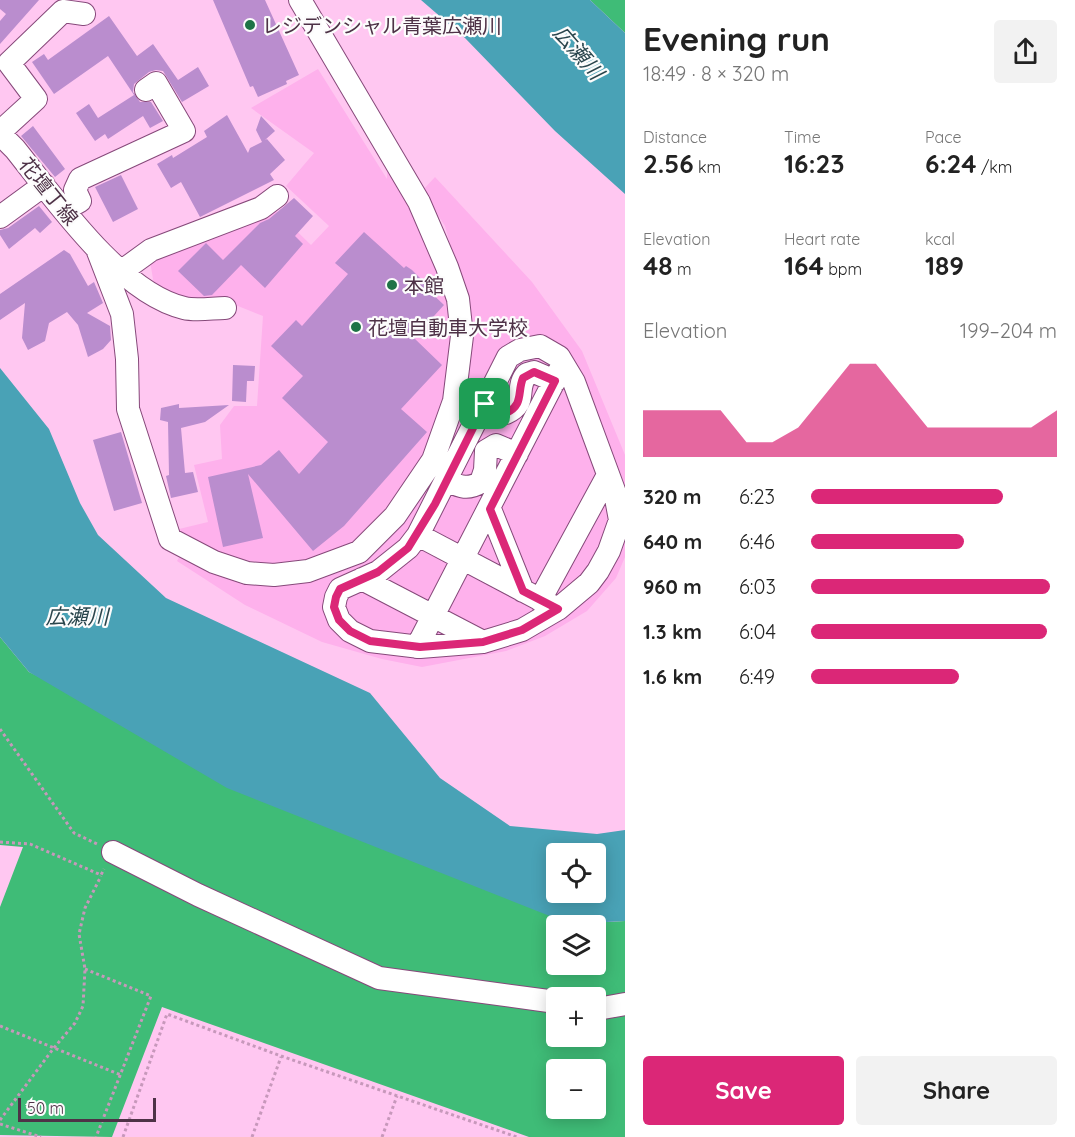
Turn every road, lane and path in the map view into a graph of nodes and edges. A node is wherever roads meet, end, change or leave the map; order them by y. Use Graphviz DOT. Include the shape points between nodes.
graph roads {
  1 [pos="300,0"];
  2 [pos="84,14"];
  3 [pos="157,83"];
  4 [pos="0,133"];
  5 [pos="44,185"];
  6 [pos="277,196"];
  7 [pos="64,210"];
  8 [pos="0,217"];
  9 [pos="97,249"];
  10 [pos="123,271"];
  11 [pos="225,308"];
  12 [pos="559,373"];
  13 [pos="517,454"];
  14 [pos="608,475"];
  15 [pos="447,481"];
  16 [pos="490,509"];
  17 [pos="418,535"];
  18 [pos="463,559"];
  19 [pos="362,579"];
  20 [pos="540,600"];
  21 [pos="433,616"];
  22 [pos="483,642"];
  23 [pos="417,647"];
  24 [pos="0,729"];
  25 [pos="0,842"];
  26 [pos="113,852"];
  27 [pos="101,875"];
  28 [pos="85,969"];
  29 [pos="546,1001"];
  30 [pos="625,1004"];
  31 [pos="606,1007"];
  32 [pos="0,1026"];
  33 [pos="53,1049"];
  34 [pos="281,1056"];
  35 [pos="121,1075"];
  36 [pos="397,1096"];
  37 [pos="0,1122"];
  38 [pos="511,1136"];
  39 [pos="40,1137"];
  40 [pos="96,1137"];
  41 [pos="123,1137"];
  42 [pos="252,1137"];
  43 [pos="382,1137"];
  44 [pos="517,1137"];
  1 -- 9 [label="street" via="420,202 458,298 462,336 454,401 434,460 395,516 359,552 308,571 274,575 247,573 214,562 170,539 128,409 122,314"];
  2 -- 4 [label="street" via="63,11 9,63 36,99"];
  3 -- 7 [label="street" via="184,131 80,179 75,190 80,201"];
  4 -- 5 [label="street, 花壇丁線"];
  5 -- 7 [label="street, 花壇丁線"];
  5 -- 8 [label="street"];
  6 -- 10 [label="street" via="261,208 151,250"];
  7 -- 9 [label="street, 花壇丁線"];
  9 -- 10 [label="street"];
  10 -- 11 [label="street" via="148,294 185,309"];
  12 -- 13 [label="street"];
  12 -- 14 [label="street" via="574,382"];
  12 -- 15 [label="street" via="559,357 540,346 508,357"];
  13 -- 15 [label="street" via="496,445 486,451 481,482 464,488"];
  13 -- 16 [label="street"];
  14 -- 20 [label="street"];
  14 -- 20 [label="street" via="620,520 609,551 589,584"];
  15 -- 17 [label="street"];
  16 -- 18 [label="street"];
  16 -- 20 [label="street" via="497,547"];
  17 -- 18 [label="street"];
  17 -- 19 [label="street" via="378,572"];
  18 -- 20 [label="street"];
  18 -- 21 [label="street"];
  19 -- 21 [label="street" via="404,592"];
  19 -- 23 [label="street" via="340,589 334,607 339,620 370,641"];
  20 -- 22 [label="street" via="522,630"];
  21 -- 22 [label="street"];
  21 -- 23 [label="street"];
  22 -- 23 [label="street"];
  24 -- 26 [label="path" via="74,832"];
  25 -- 27 [label="path" via="30,844"];
  26 -- 27 [label="path"];
  26 -- 29 [label="street" via="379,978"];
  27 -- 28 [label="path" via="85,908 79,934"];
  28 -- 33 [label="path" via="83,1006 75,1023"];
  28 -- 35 [label="path" via="151,996"];
  30 -- 31 [label="street"];
  32 -- 33 [label="path"];
  33 -- 35 [label="path"];
  33 -- 37 [label="path"];
  34 -- 36 [label="path"];
  34 -- 41 [label="path" via="167,1014"];
  34 -- 42 [label="path"];
  35 -- 40 [label="path"];
  36 -- 38 [label="path"];
  36 -- 43 [label="path"];
  37 -- 39 [label="path"];
  38 -- 44 [label="path"];
}
